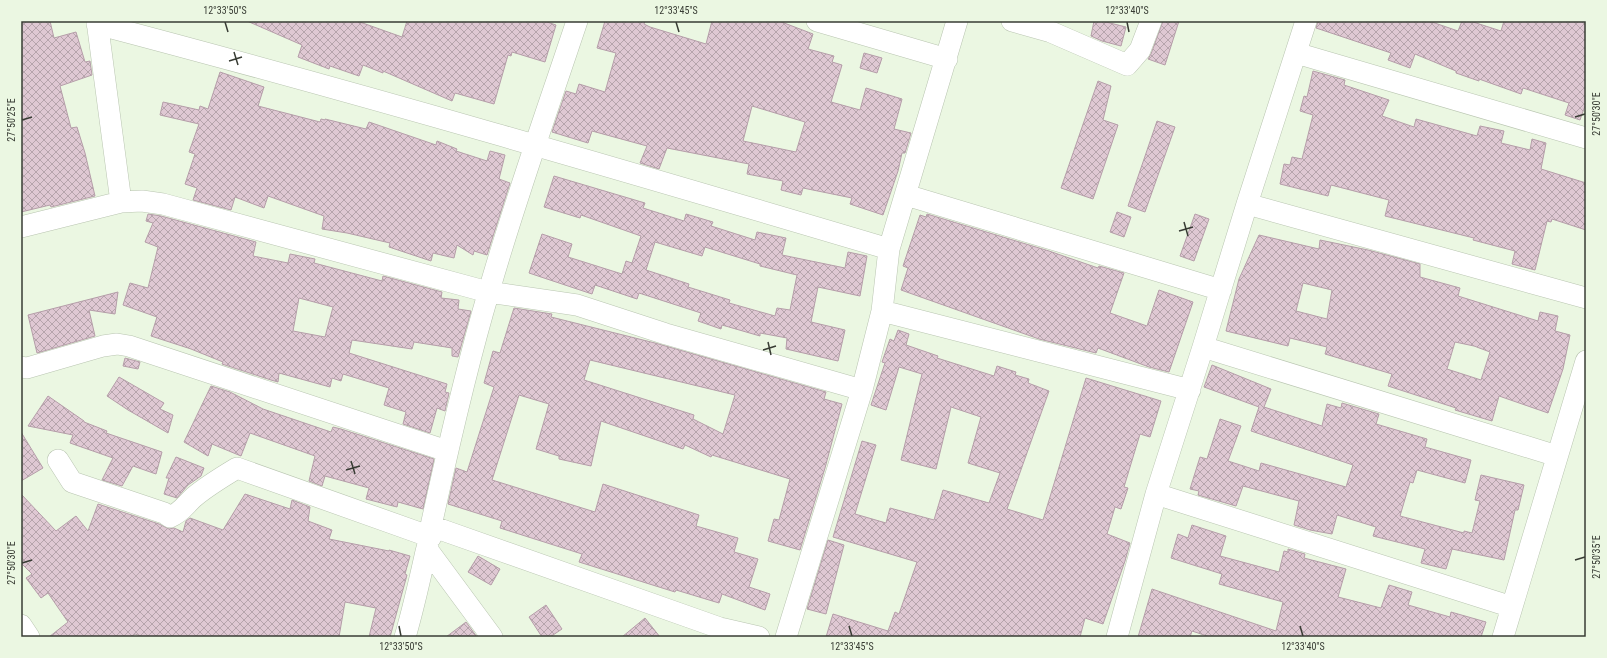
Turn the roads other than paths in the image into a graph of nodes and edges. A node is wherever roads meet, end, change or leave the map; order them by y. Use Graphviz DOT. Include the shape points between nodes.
graph roads {
  1 [pos="577,21"];
  2 [pos="816,21"];
  3 [pos="828,21"];
  4 [pos="957,21"];
  5 [pos="1012,21"];
  6 [pos="1151,21"];
  7 [pos="1306,21"];
  8 [pos="97,22"];
  9 [pos="1052,26"];
  10 [pos="1296,53"];
  11 [pos="947,59"];
  12 [pos="1586,138"];
  13 [pos="535,144"];
  14 [pos="906,194"];
  15 [pos="121,202"];
  16 [pos="1247,204"];
  17 [pos="21,227"];
  18 [pos="889,249"];
  19 [pos="1221,290"];
  20 [pos="488,292"];
  21 [pos="1586,298"];
  22 [pos="882,311"];
  23 [pos="1203,347"];
  24 [pos="1586,361"];
  25 [pos="23,370"];
  26 [pos="862,390"];
  27 [pos="1190,390"];
  28 [pos="447,451"];
  29 [pos="1557,456"];
  30 [pos="58,460"];
  31 [pos="1156,494"];
  32 [pos="429,537"];
  33 [pos="1512,607"];
  34 [pos="21,625"];
  35 [pos="723,632"];
  36 [pos="29,637"];
  37 [pos="405,637"];
  38 [pos="492,637"];
  39 [pos="758,637"];
  40 [pos="786,637"];
  41 [pos="1117,637"];
  42 [pos="1503,637"];
  1 -- 13 [label="street"];
  2 -- 11 [label="street"];
  3 -- 11 [label="street"];
  4 -- 11 [label="street"];
  5 -- 9 [label="street"];
  6 -- 9 [label="street" via="1140,50 1127,65"];
  7 -- 10 [label="street"];
  8 -- 13 [label="street"];
  8 -- 15 [label="street"];
  10 -- 12 [label="street"];
  10 -- 16 [label="street"];
  11 -- 14 [label="street"];
  13 -- 18 [label="street"];
  13 -- 20 [label="street"];
  14 -- 18 [label="street"];
  14 -- 19 [label="street"];
  15 -- 17 [label="street"];
  15 -- 20 [label="street" via="163,204"];
  16 -- 19 [label="street"];
  16 -- 21 [label="street"];
  18 -- 22 [label="street"];
  19 -- 23 [label="street"];
  20 -- 26 [label="street" via="577,305 666,334"];
  20 -- 28 [label="street"];
  22 -- 26 [label="street"];
  22 -- 27 [label="street"];
  23 -- 27 [label="street"];
  23 -- 29 [label="street"];
  24 -- 29 [label="street"];
  25 -- 28 [label="street" via="103,346 129,346"];
  26 -- 40 [label="street"];
  27 -- 31 [label="street"];
  28 -- 32 [label="street"];
  29 -- 33 [label="street"];
  30 -- 32 [label="street" via="72,482 170,517 180,513 194,497 237,468"];
  31 -- 33 [label="street"];
  31 -- 41 [label="street"];
  32 -- 35 [label="street"];
  32 -- 37 [label="street" via="416,601"];
  32 -- 38 [label="street"];
  33 -- 42 [label="street"];
  34 -- 36 [label="street"];
  35 -- 39 [label="street"];
}
